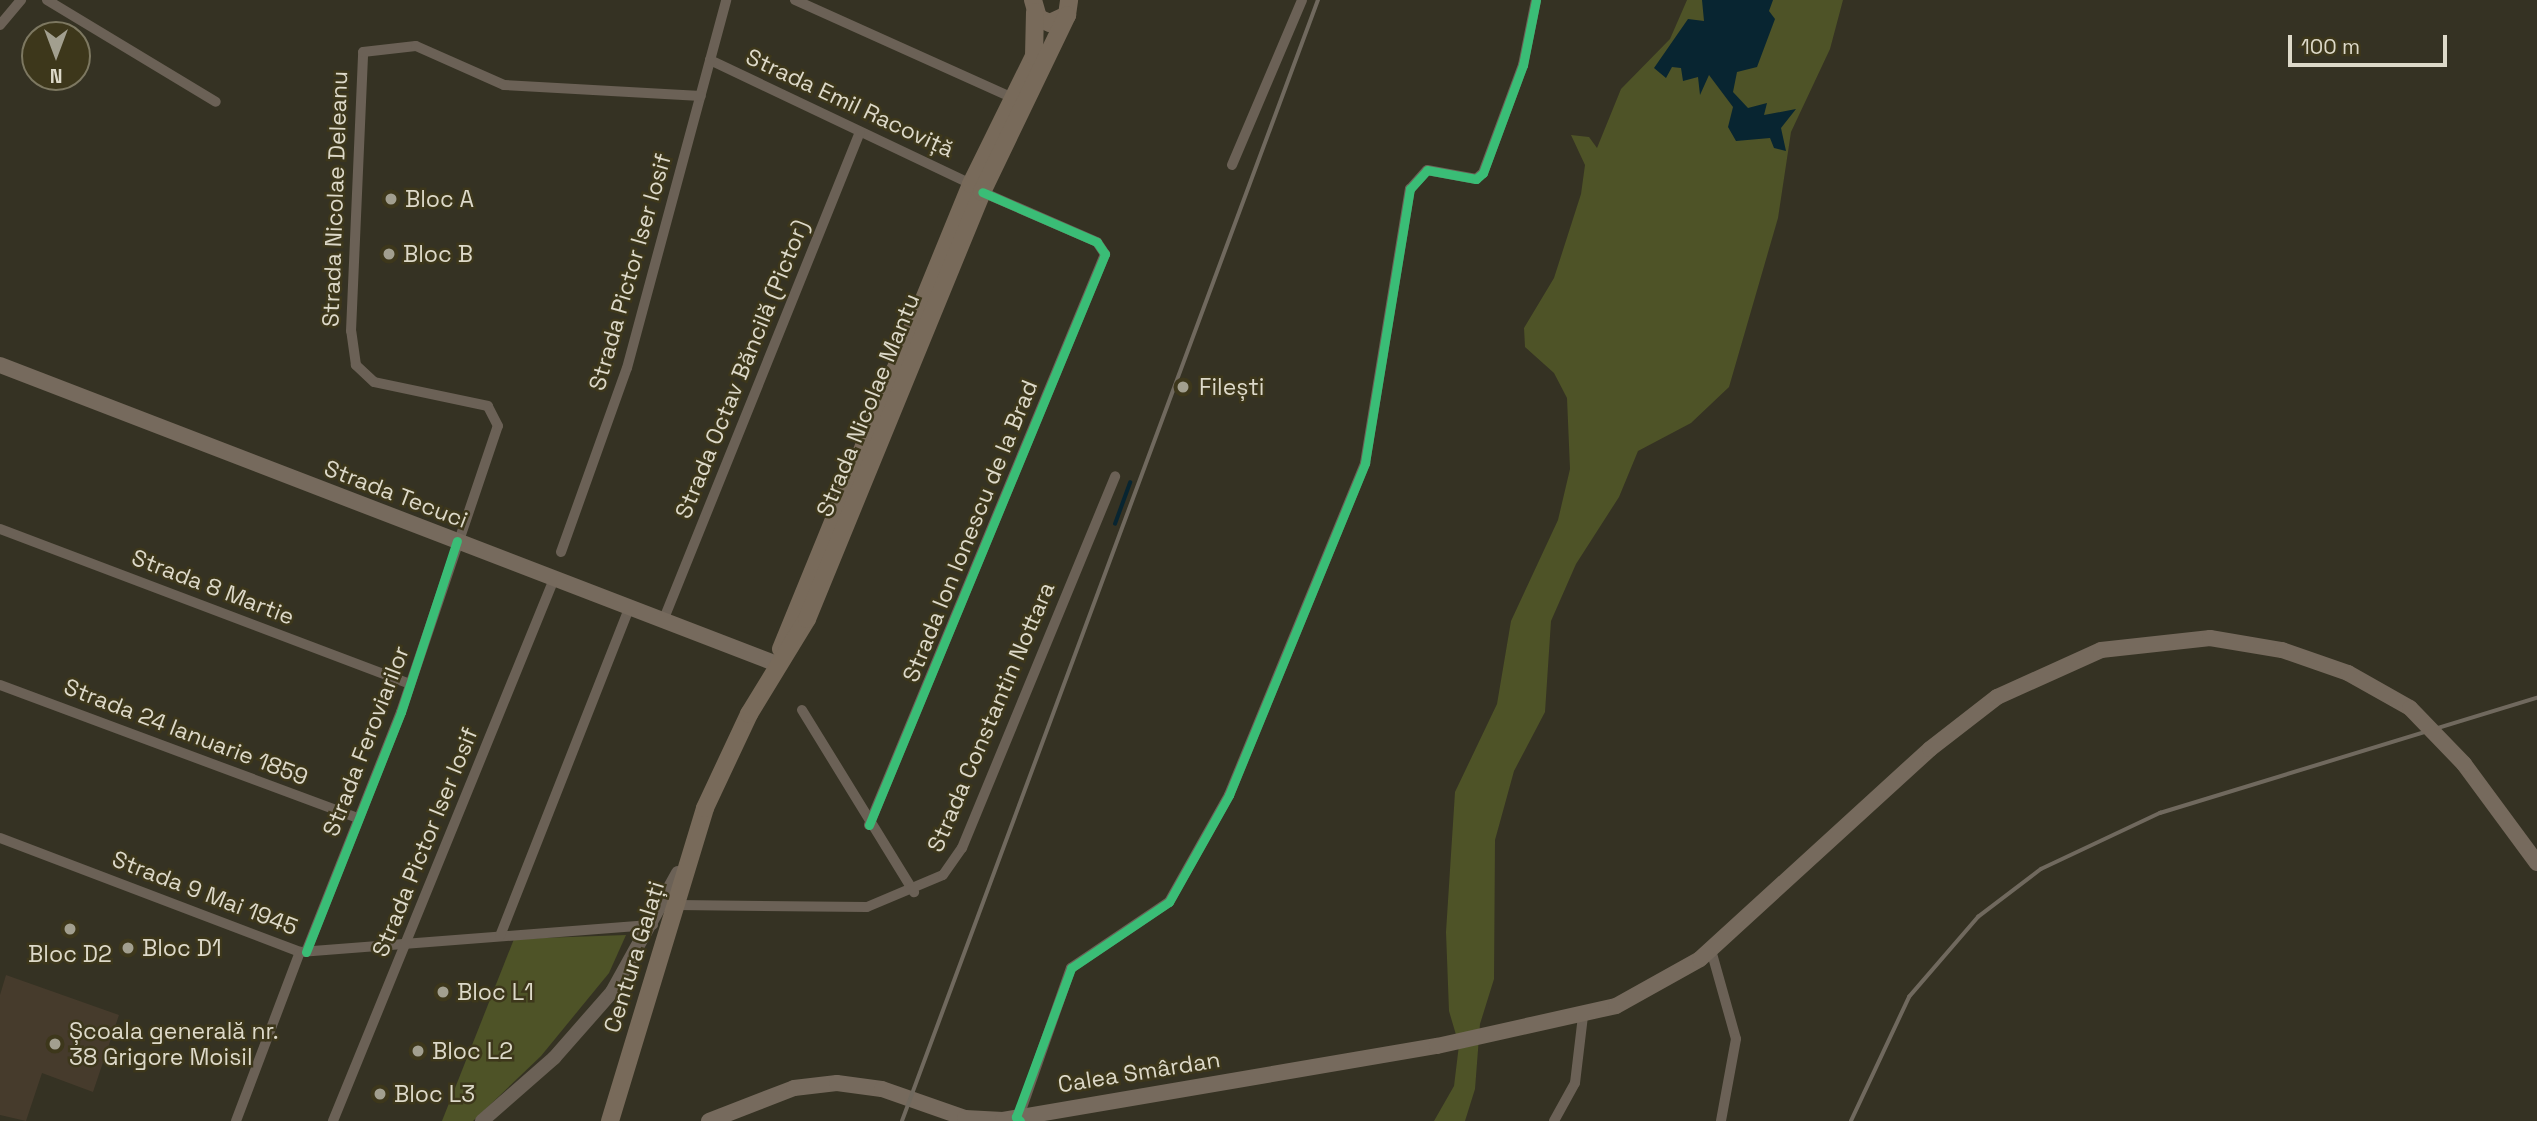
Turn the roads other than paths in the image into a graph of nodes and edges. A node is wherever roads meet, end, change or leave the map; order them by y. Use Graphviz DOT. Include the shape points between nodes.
graph roads {
  1 [pos="21,0"];
  2 [pos="47,0"];
  3 [pos="726,0"];
  4 [pos="795,0"];
  5 [pos="1302,0"];
  6 [pos="1536,0"];
  7 [pos="1033,4"];
  8 [pos="1070,6"];
  9 [pos="0,25"];
  10 [pos="710,60"];
  11 [pos="701,96"];
  12 [pos="1013,98"];
  13 [pos="216,102"];
  14 [pos="860,132"];
  15 [pos="1233,165"];
  16 [pos="977,188"];
  17 [pos="1105,251"];
  18 [pos="0,365"];
  19 [pos="1115,476"];
  20 [pos="0,529"];
  21 [pos="457,541"];
  22 [pos="561,552"];
  23 [pos="554,579"];
  24 [pos="629,608"];
  25 [pos="663,621"];
  26 [pos="776,664"];
  27 [pos="410,684"];
  28 [pos="0,685"];
  29 [pos="802,710"];
  30 [pos="705,808"];
  31 [pos="358,818"];
  32 [pos="869,825"];
  33 [pos="0,838"];
  34 [pos="2537,863"];
  35 [pos="914,892"];
  36 [pos="677,905"];
  37 [pos="653,925"];
  38 [pos="500,936"];
  39 [pos="408,942"];
  40 [pos="1711,950"];
  41 [pos="303,952"];
  42 [pos="1583,1016"];
  43 [pos="1018,1119"];
  44 [pos="976,1120"];
  45 [pos="236,1121"];
  46 [pos="333,1121"];
  47 [pos="482,1121"];
  48 [pos="610,1121"];
  49 [pos="709,1121"];
  50 [pos="1554,1121"];
  51 [pos="1721,1121"];
  1 -- 9 [label="street"];
  2 -- 13 [label="street"];
  3 -- 10 [label="street, Strada Pictor Iser Iosif"];
  4 -- 12 [label="street"];
  5 -- 15 [label="street"];
  6 -- 43 [label="street" via="1523,65 1483,173 1476,179 1427,170 1410,189 1365,463 1234,784 1169,902 1071,968"];
  7 -- 8 [label="highway" via="1050,23"];
  7 -- 12 [label="highway" via="1038,41"];
  8 -- 16 [label="highway"];
  10 -- 11 [label="street, Strada Pictor Iser Iosif"];
  10 -- 14 [label="street, Strada Emil Racoviță"];
  11 -- 21 [label="street, Strada Nicolae Deleanu" via="505,85 416,46 363,52 351,331 356,365 374,382 494,409 498,426"];
  11 -- 22 [label="street, Strada Pictor Iser Iosif" via="627,368"];
  12 -- 16 [label="highway"];
  14 -- 16 [label="street, Strada Emil Racoviță"];
  14 -- 25 [label="street, Strada Octav Băncilă (Pictor)"];
  16 -- 17 [label="street, Strada Emil Racoviță"];
  16 -- 26 [label="highway"];
  17 -- 32 [label="street, Strada Ion Ionescu de la Brad"];
  18 -- 21 [label="main road, Strada Tecuci"];
  19 -- 35 [label="street, Strada Constantin Nottara" via="962,848 943,875"];
  20 -- 27 [label="street, Strada 8 Martie"];
  21 -- 23 [label="main road, Strada Tecuci"];
  21 -- 27 [label="street, Strada Feroviarilor"];
  23 -- 24 [label="main road, Strada Tecuci"];
  23 -- 39 [label="street, Strada Pictor Iser Iosif"];
  24 -- 25 [label="main road, Strada Tecuci"];
  24 -- 38 [label="street"];
  25 -- 26 [label="main road, Strada Tecuci"];
  26 -- 30 [label="highway"];
  27 -- 31 [label="street, Strada Feroviarilor"];
  28 -- 31 [label="street, Strada 24 Ianuarie 1859"];
  29 -- 32 [label="street"];
  30 -- 36 [label="highway, Centura Galați"];
  30 -- 37 [label="street"];
  31 -- 41 [label="street, Strada Feroviarilor"];
  32 -- 35 [label="street"];
  33 -- 41 [label="street, Strada 9 Mai 1945"];
  34 -- 40 [label="main road, Calea Smârdan, bridge" via="2464,764 2410,708 2348,673 2282,650 2210,638 2129,644 2073,659 1997,697 1930,749"];
  35 -- 36 [label="street, Strada Constantin Nottara" via="867,907"];
  36 -- 48 [label="highway, Centura Galați"];
  37 -- 38 [label="street, Strada 9 Mai 1945"];
  37 -- 47 [label="street" via="582,1029"];
  38 -- 39 [label="street, Strada 9 Mai 1945"];
  39 -- 41 [label="street, Strada 9 Mai 1945"];
  39 -- 46 [label="street, Strada Pictor Iser Iosif"];
  40 -- 42 [label="main road, Calea Smârdan" via="1645,994"];
  40 -- 51 [label="street" via="1736,1039"];
  41 -- 45 [label="street, Strada Feroviarilor"];
  42 -- 43 [label="main road, Calea Smârdan"];
  42 -- 50 [label="street" via="1575,1083"];
  43 -- 44 [label="main road, Calea Smârdan"];
  44 -- 49 [label="main road, Calea Smârdan" via="882,1089 837,1083 794,1088"];
}
